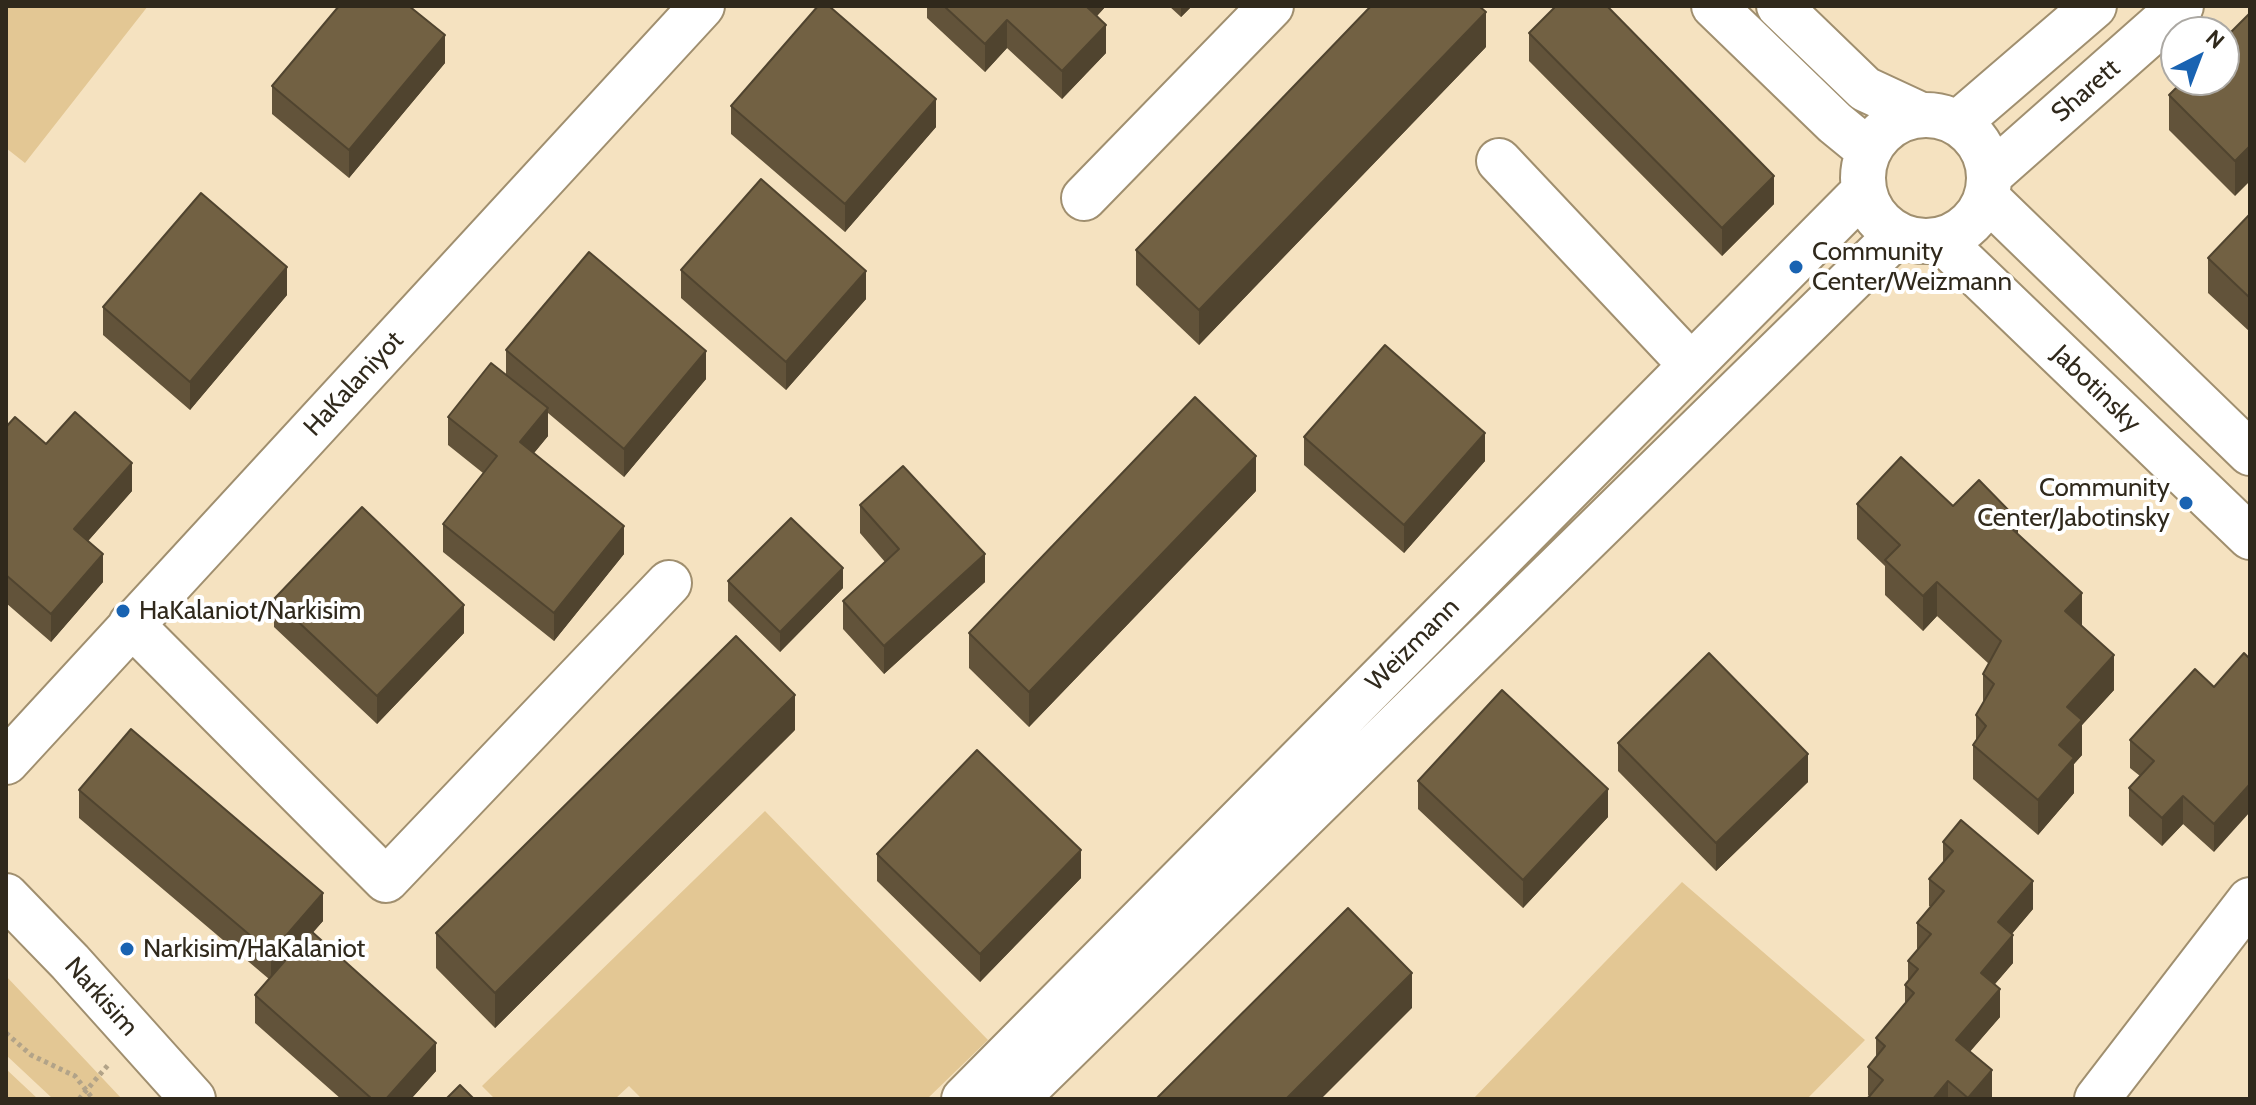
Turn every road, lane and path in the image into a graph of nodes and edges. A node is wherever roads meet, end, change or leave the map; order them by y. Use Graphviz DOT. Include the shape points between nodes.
graph roads {
  1 [pos="702,6"];
  2 [pos="1271,6"];
  3 [pos="1714,6"];
  4 [pos="1779,6"];
  5 [pos="2094,6"];
  6 [pos="2181,6"];
  7 [pos="1939,119"];
  8 [pos="1499,161"];
  9 [pos="1866,171"];
  10 [pos="1988,187"];
  11 [pos="1084,198"];
  12 [pos="1897,235"];
  13 [pos="1941,240"];
  14 [pos="1691,365"];
  15 [pos="2250,453"];
  16 [pos="2250,537"];
  17 [pos="669,583"];
  18 [pos="131,624"];
  19 [pos="6,762"];
  20 [pos="6,896"];
  21 [pos="2250,900"];
  22 [pos="6,1033"];
  23 [pos="93,1099"];
  24 [pos="193,1099"];
  25 [pos="964,1099"];
  26 [pos="1016,1099"];
  27 [pos="2097,1099"];
  1 -- 18 [label="street, HaKalaniyot"];
  2 -- 11 [label="street"];
  3 -- 9 [label="street" via="1835,123"];
  4 -- 7 [label="street" via="1865,89"];
  5 -- 7 [label="street"];
  6 -- 10 [label="street, Sharett"];
  7 -- 9 [label="street" via="1899,120 1881,133"];
  7 -- 10 [label="street" via="1974,136 1985,155"];
  8 -- 14 [label="street"];
  9 -- 12 [label="street" via="1870,209"];
  9 -- 14 [label="street, Weizmann"];
  10 -- 13 [label="street" via="1969,225"];
  10 -- 15 [label="street"];
  12 -- 13 [label="street"];
  12 -- 26 [label="street, Weizmann"];
  13 -- 16 [label="street, Jabotinsky"];
  14 -- 25 [label="street, Weizmann"];
  17 -- 18 [label="street" via="386,880"];
  18 -- 19 [label="street, HaKalaniyot"];
  20 -- 24 [label="street, Narkisim"];
  21 -- 27 [label="street"];
  22 -- 23 [label="path" via="31,1055 75,1076"];
}
